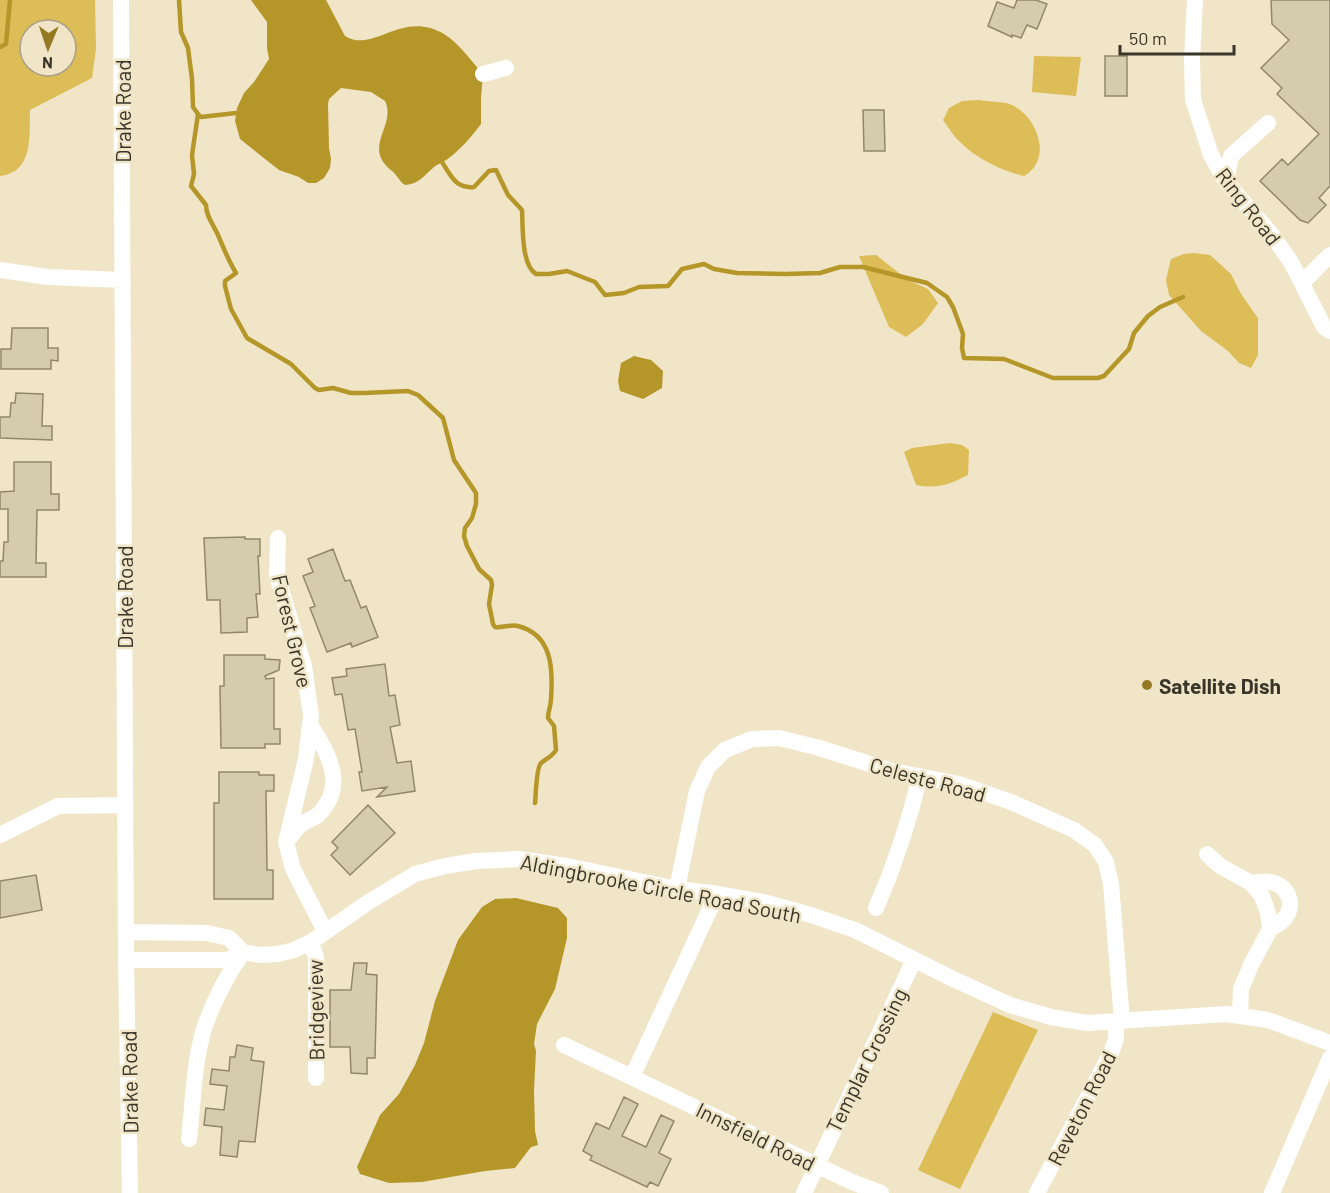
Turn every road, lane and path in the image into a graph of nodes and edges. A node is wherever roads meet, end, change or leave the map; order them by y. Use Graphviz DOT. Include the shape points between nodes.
graph roads {
  1 [pos="121,0"];
  2 [pos="1195,0"];
  3 [pos="506,68"];
  4 [pos="483,74"];
  5 [pos="1269,123"];
  6 [pos="1226,182"];
  7 [pos="1330,255"];
  8 [pos="0,270"];
  9 [pos="123,280"];
  10 [pos="1302,283"];
  11 [pos="1330,331"];
  12 [pos="278,538"];
  13 [pos="310,724"];
  14 [pos="920,776"];
  15 [pos="125,805"];
  16 [pos="0,835"];
  17 [pos="286,842"];
  18 [pos="1207,854"];
  19 [pos="1251,883"];
  20 [pos="677,889"];
  21 [pos="713,893"];
  22 [pos="876,908"];
  23 [pos="1270,929"];
  24 [pos="325,931"];
  25 [pos="126,932"];
  26 [pos="311,942"];
  27 [pos="243,952"];
  28 [pos="126,960"];
  29 [pos="914,960"];
  30 [pos="1240,1016"];
  31 [pos="1119,1021"];
  32 [pos="1330,1043"];
  33 [pos="564,1046"];
  34 [pos="1330,1058"];
  35 [pos="632,1077"];
  36 [pos="316,1078"];
  37 [pos="189,1139"];
  38 [pos="816,1165"];
  39 [pos="130,1193"];
  40 [pos="804,1193"];
  41 [pos="881,1193"];
  42 [pos="1037,1193"];
  43 [pos="1272,1193"];
  1 -- 9 [label="street, Drake Road"];
  2 -- 6 [label="street, Ring Road" via="1194,100 1211,155"];
  3 -- 4 [label="street"];
  5 -- 6 [label="street" via="1231,156"];
  6 -- 10 [label="street, Ring Road" via="1272,235"];
  7 -- 10 [label="street"];
  8 -- 9 [label="street" via="48,277"];
  9 -- 15 [label="street, Drake Road"];
  10 -- 11 [label="street, Ring Road" via="1324,327"];
  12 -- 13 [label="street, Forest Grove" via="277,576 304,666"];
  13 -- 17 [label="street, Forest Grove" via="306,759"];
  13 -- 17 [label="street, Forest Grove" via="334,773 330,798 318,815 299,826"];
  14 -- 20 [label="street, Celeste Road" via="779,738 752,739 725,750 708,767 698,791"];
  14 -- 22 [label="street" via="906,831"];
  14 -- 31 [label="street, Celeste Road" via="959,784 1011,802 1074,830 1095,845 1106,862 1111,884"];
  15 -- 16 [label="street" via="58,806"];
  15 -- 25 [label="street, Drake Road"];
  17 -- 24 [label="street, Forest Grove" via="293,869"];
  18 -- 19 [label="street"];
  19 -- 23 [label="street" via="1262,896"];
  19 -- 23 [label="street" via="1272,882 1289,894 1287,916"];
  20 -- 21 [label="street, Aldingbrooke Circle Road South"];
  20 -- 24 [label="street, Aldingbrooke Circle Road South" via="520,859 476,861 415,874"];
  21 -- 29 [label="street, Aldingbrooke Circle Road South" via="811,915 855,930"];
  21 -- 35 [label="street" via="710,909"];
  23 -- 30 [label="street" via="1241,989"];
  24 -- 26 [label="street, Aldingbrooke Circle Road South"];
  25 -- 27 [label="street, Aldingbrooke Circle Road South" via="207,933 229,938"];
  25 -- 28 [label="street, Drake Road"];
  26 -- 27 [label="street, Aldingbrooke Circle Road South" via="278,954"];
  26 -- 36 [label="street, Bridgeview" via="316,957"];
  27 -- 28 [label="street, Aldingbrooke Circle Road South" via="228,960"];
  27 -- 37 [label="street" via="230,971 206,1025"];
  28 -- 39 [label="street, Drake Road"];
  29 -- 31 [label="street, Aldingbrooke Circle Road South" via="1010,1005 1087,1023"];
  29 -- 38 [label="street, Templar Crossing"];
  30 -- 31 [label="street, Aldingbrooke Circle Road South"];
  30 -- 32 [label="street, Aldingbrooke Circle Road South" via="1268,1020"];
  31 -- 42 [label="street, Reveton Road" via="1111,1053"];
  33 -- 35 [label="street, Innsfield Road"];
  34 -- 43 [label="street"];
  35 -- 38 [label="street, Innsfield Road"];
  38 -- 40 [label="street, Templar Crossing"];
  38 -- 41 [label="street, Innsfield Road"];
}
